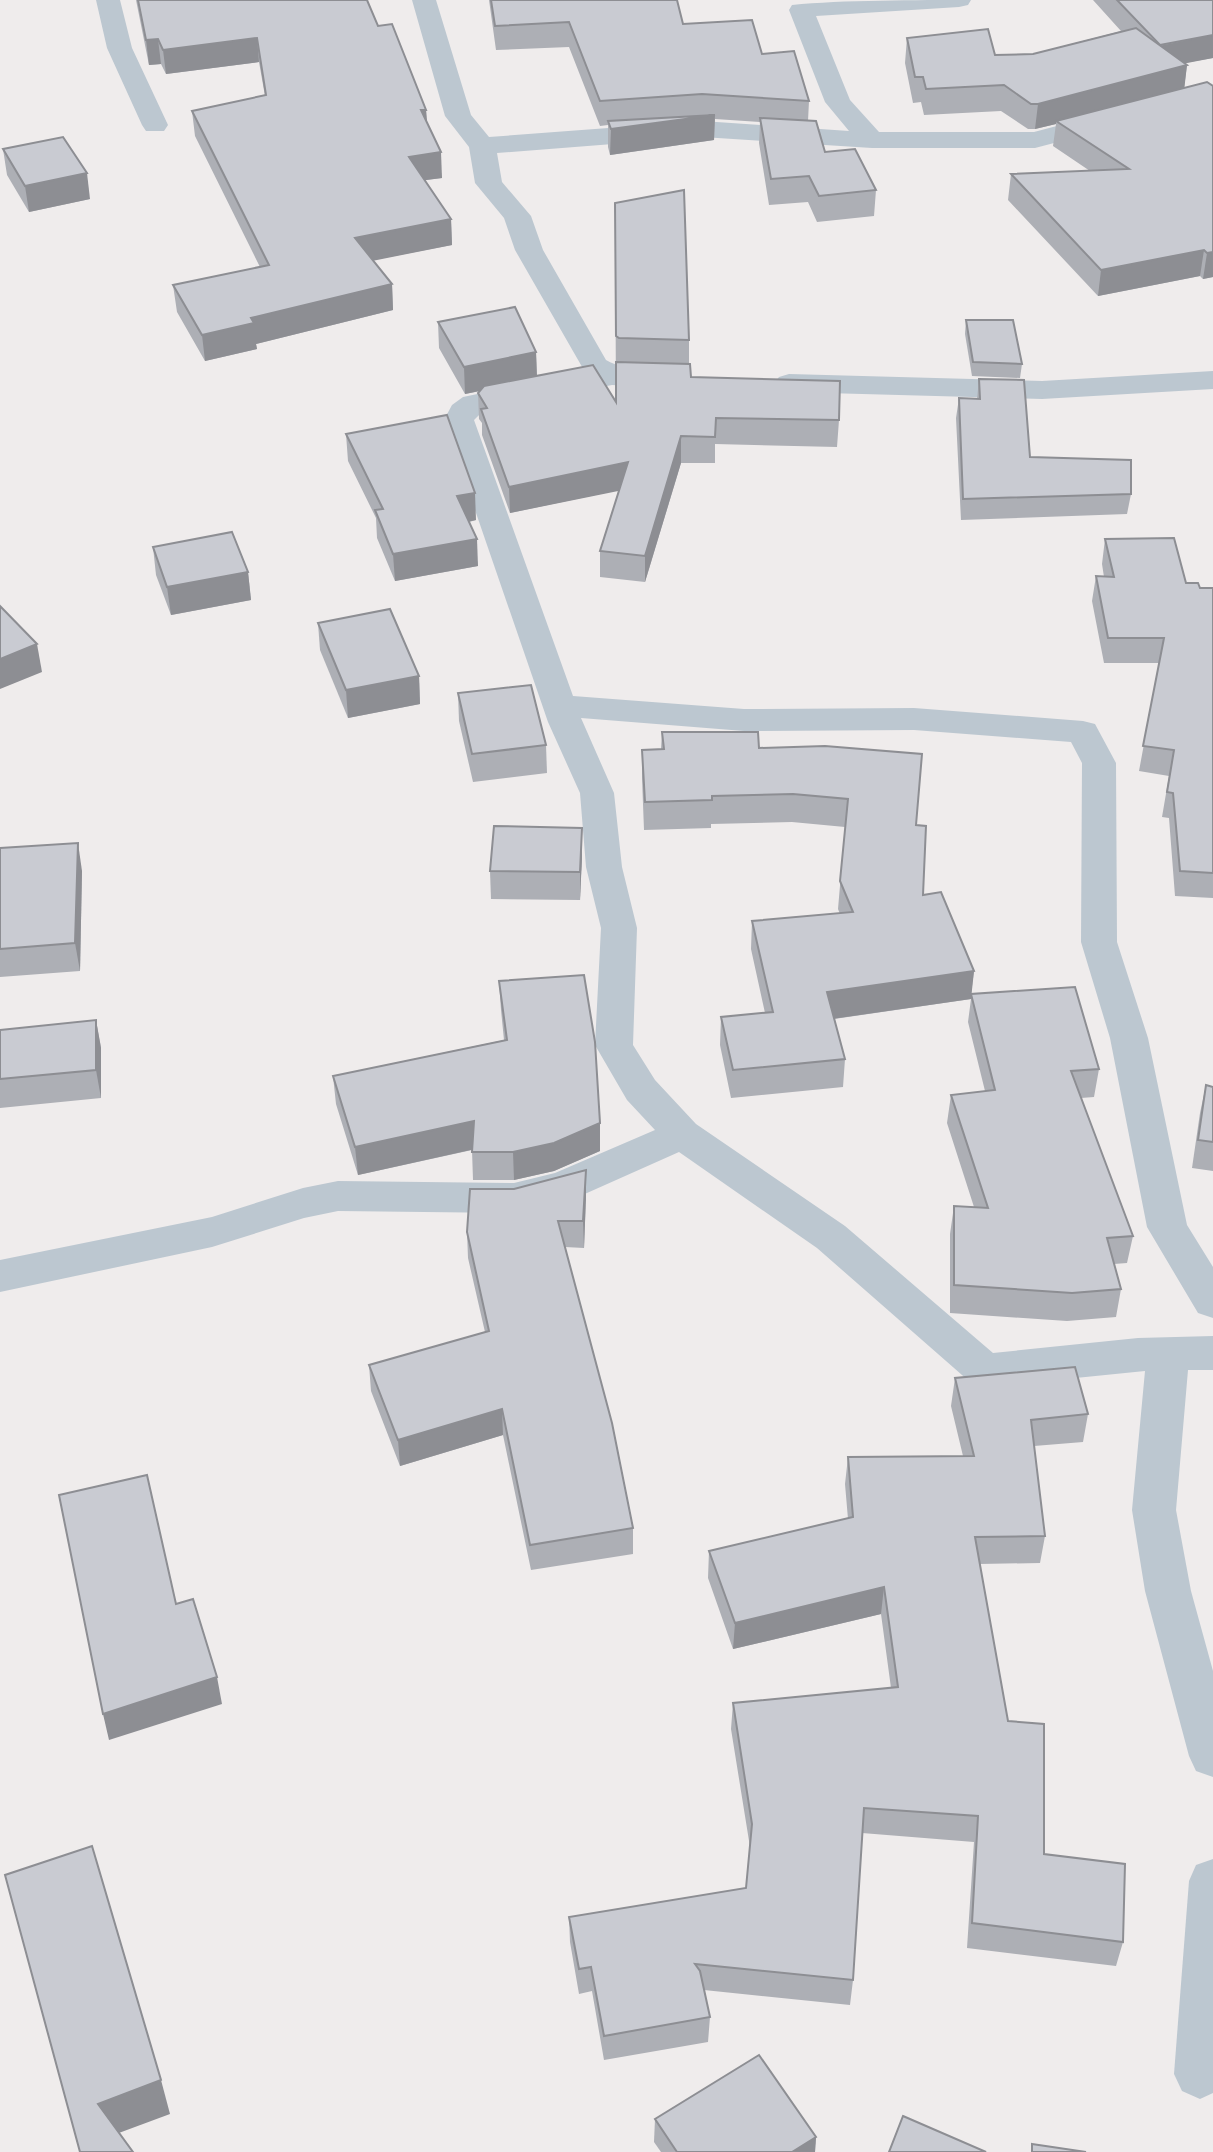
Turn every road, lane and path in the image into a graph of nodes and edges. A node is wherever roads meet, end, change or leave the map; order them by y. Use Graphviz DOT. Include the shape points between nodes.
graph roads {
  1 [pos="108,0"];
  2 [pos="425,0"];
  3 [pos="959,0"];
  4 [pos="1126,116"];
  5 [pos="155,125"];
  6 [pos="872,139"];
  7 [pos="482,146"];
  8 [pos="612,376"];
  9 [pos="693,380"];
  10 [pos="1213,380"];
  11 [pos="761,382"];
  12 [pos="560,706"];
  13 [pos="681,1134"];
  14 [pos="0,1276"];
  15 [pos="1213,1302"];
  16 [pos="1213,1353"];
  17 [pos="1168,1354"];
  18 [pos="1213,1756"];
  19 [pos="1213,1881"];
  20 [pos="1200,2074"];
  1 -- 5 [label="street" via="128,71"];
  2 -- 7 [label="street" via="458,116"];
  3 -- 6 [label="street" via="801,10 838,102"];
  4 -- 6 [label="street" via="1035,140"];
  6 -- 7 [label="street" via="702,129"];
  7 -- 8 [label="street" via="489,183 517,216 529,250 595,366"];
  8 -- 9 [label="street"];
  8 -- 12 [label="street" via="474,403 459,420"];
  10 -- 11 [label="street" via="1042,390"];
  12 -- 13 [label="street" via="597,793 604,867 619,928 614,1045 641,1090"];
  12 -- 15 [label="street" via="744,720 914,719 1083,732 1099,763 1099,942 1129,1038 1167,1227"];
  13 -- 14 [label="street" via="564,1186 514,1198 338,1196 212,1232"];
  13 -- 17 [label="street" via="831,1237 985,1370"];
  16 -- 17 [label="street"];
  17 -- 18 [label="street" via="1154,1510 1168,1591"];
  19 -- 20 [label="street"];
}
